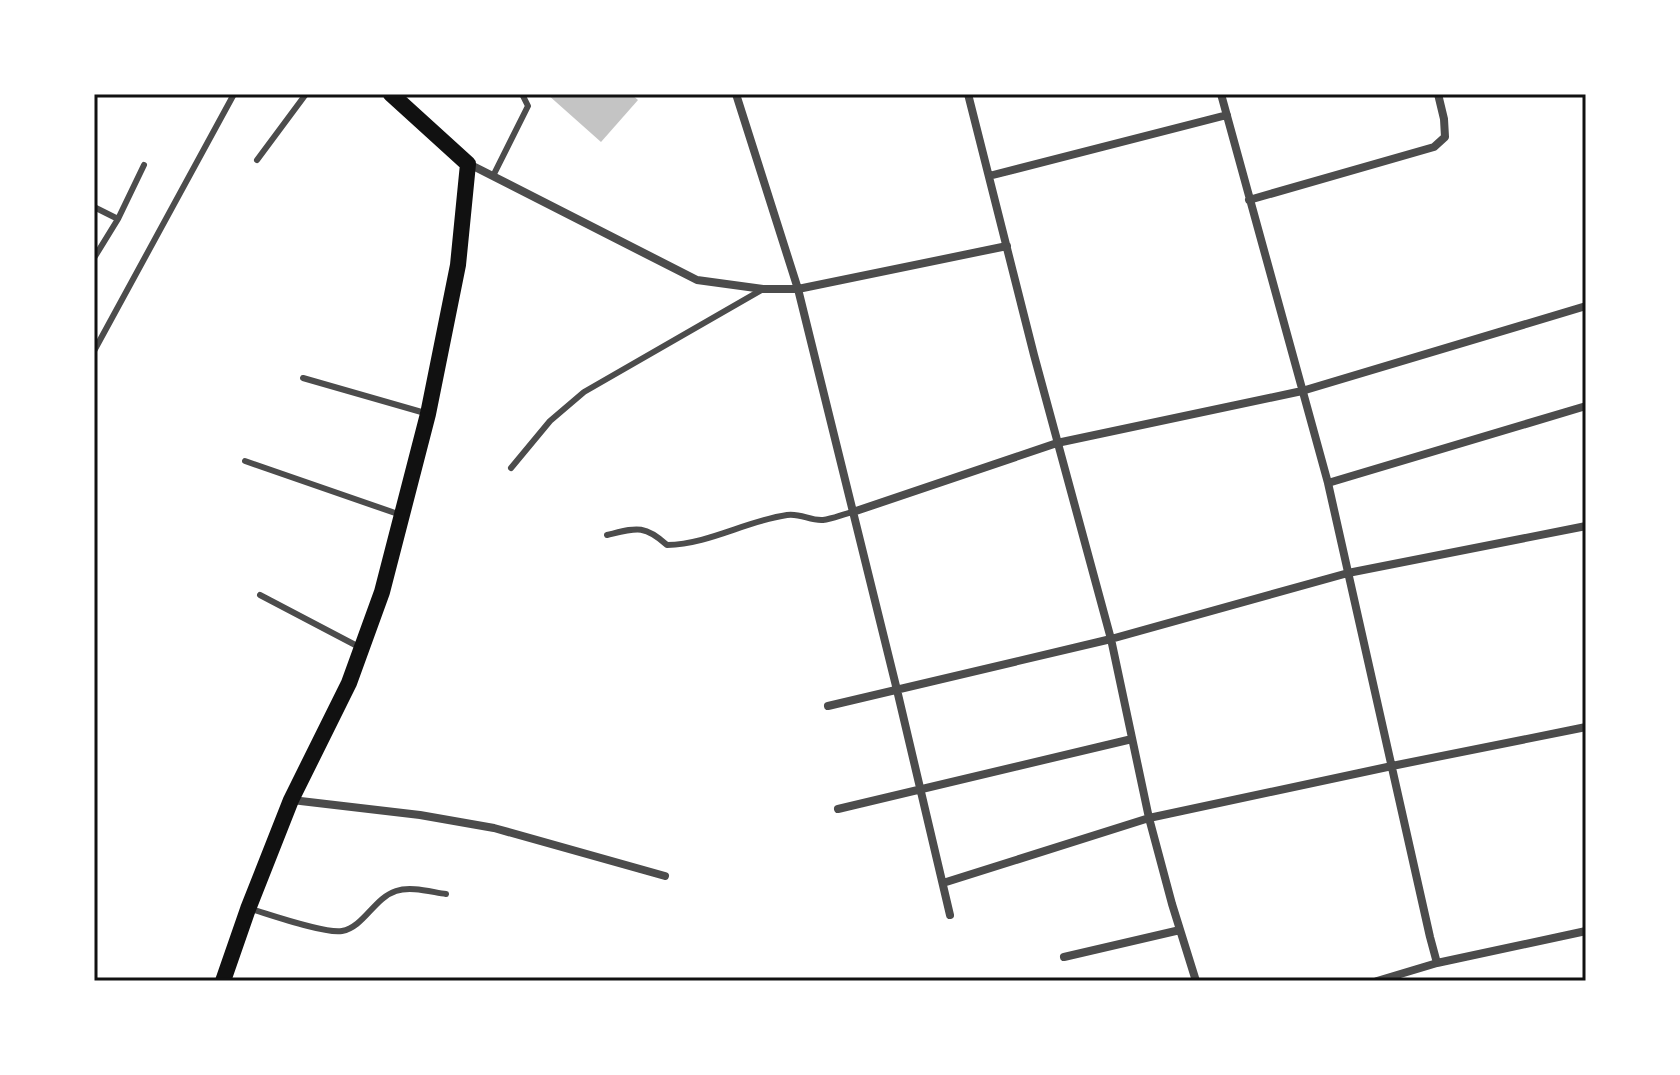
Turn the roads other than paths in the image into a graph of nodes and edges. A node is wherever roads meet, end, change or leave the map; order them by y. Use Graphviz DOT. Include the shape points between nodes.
graph roads {
  1 [pos="234,94"];
  2 [pos="306,94"];
  3 [pos="391,94"];
  4 [pos="522,94"];
  5 [pos="736,94"];
  6 [pos="968,94"];
  7 [pos="1221,94"];
  8 [pos="1438,94"];
  9 [pos="1227,115"];
  10 [pos="257,160"];
  11 [pos="468,164"];
  12 [pos="144,165"];
  13 [pos="493,176"];
  14 [pos="989,176"];
  15 [pos="1249,200"];
  16 [pos="94,207"];
  17 [pos="118,219"];
  18 [pos="1007,246"];
  19 [pos="94,258"];
  20 [pos="763,289"];
  21 [pos="798,289"];
  22 [pos="1586,306"];
  23 [pos="94,351"];
  24 [pos="303,378"];
  25 [pos="1302,391"];
  26 [pos="1586,406"];
  27 [pos="428,414"];
  28 [pos="1057,443"];
  29 [pos="245,461"];
  30 [pos="511,468"];
  31 [pos="1328,483"];
  32 [pos="853,512"];
  33 [pos="402,515"];
  34 [pos="1586,526"];
  35 [pos="607,535"];
  36 [pos="1348,573"];
  37 [pos="260,595"];
  38 [pos="1111,639"];
  39 [pos="361,648"];
  40 [pos="897,690"];
  41 [pos="828,706"];
  42 [pos="1586,727"];
  43 [pos="1132,739"];
  44 [pos="1392,766"];
  45 [pos="921,790"];
  46 [pos="291,800"];
  47 [pos="838,809"];
  48 [pos="1149,818"];
  49 [pos="665,876"];
  50 [pos="943,883"];
  51 [pos="446,894"];
  52 [pos="248,909"];
  53 [pos="950,915"];
  54 [pos="1180,930"];
  55 [pos="1586,931"];
  56 [pos="1064,957"];
  57 [pos="1437,963"];
  58 [pos="222,980"];
  59 [pos="1196,981"];
  60 [pos="1377,981"];
  1 -- 23 [label="lane"];
  2 -- 10 [label="lane"];
  3 -- 11 [label="main road"];
  4 -- 13 [label="lane" via="528,106"];
  5 -- 21 [label="street"];
  6 -- 14 [label="street"];
  7 -- 9 [label="street"];
  8 -- 15 [label="street" via="1445,137 1434,147"];
  9 -- 14 [label="street"];
  9 -- 15 [label="street"];
  11 -- 13 [label="street"];
  11 -- 27 [label="main road" via="458,265"];
  12 -- 17 [label="lane"];
  13 -- 20 [label="street" via="697,280"];
  14 -- 18 [label="street"];
  15 -- 25 [label="street"];
  16 -- 17 [label="lane"];
  17 -- 19 [label="lane"];
  18 -- 21 [label="street"];
  18 -- 28 [label="street"];
  20 -- 21 [label="street"];
  20 -- 30 [label="lane" via="584,392 550,421"];
  21 -- 32 [label="street"];
  22 -- 25 [label="street"];
  24 -- 27 [label="lane"];
  25 -- 28 [label="street"];
  25 -- 31 [label="street"];
  26 -- 31 [label="street"];
  27 -- 33 [label="main road"];
  28 -- 32 [label="street"];
  28 -- 38 [label="street"];
  29 -- 33 [label="lane"];
  31 -- 36 [label="street"];
  32 -- 35 [label="lane" via="824,520 784,515 685,544 667,545 642,528"];
  32 -- 40 [label="street"];
  33 -- 39 [label="main road"];
  34 -- 36 [label="street"];
  36 -- 38 [label="street"];
  36 -- 44 [label="street"];
  37 -- 39 [label="lane"];
  38 -- 40 [label="street"];
  38 -- 43 [label="street"];
  39 -- 46 [label="main road"];
  40 -- 41 [label="street"];
  40 -- 45 [label="street"];
  42 -- 44 [label="street"];
  43 -- 45 [label="street"];
  43 -- 48 [label="street"];
  44 -- 48 [label="street"];
  44 -- 57 [label="street"];
  45 -- 47 [label="street"];
  45 -- 50 [label="street"];
  46 -- 49 [label="street" via="494,828"];
  46 -- 52 [label="main road"];
  48 -- 50 [label="street"];
  48 -- 54 [label="street"];
  50 -- 53 [label="street"];
  51 -- 52 [label="lane" via="397,891 344,931"];
  52 -- 58 [label="main road"];
  54 -- 56 [label="street"];
  54 -- 59 [label="street"];
  55 -- 57 [label="street"];
  57 -- 60 [label="street"];
}
